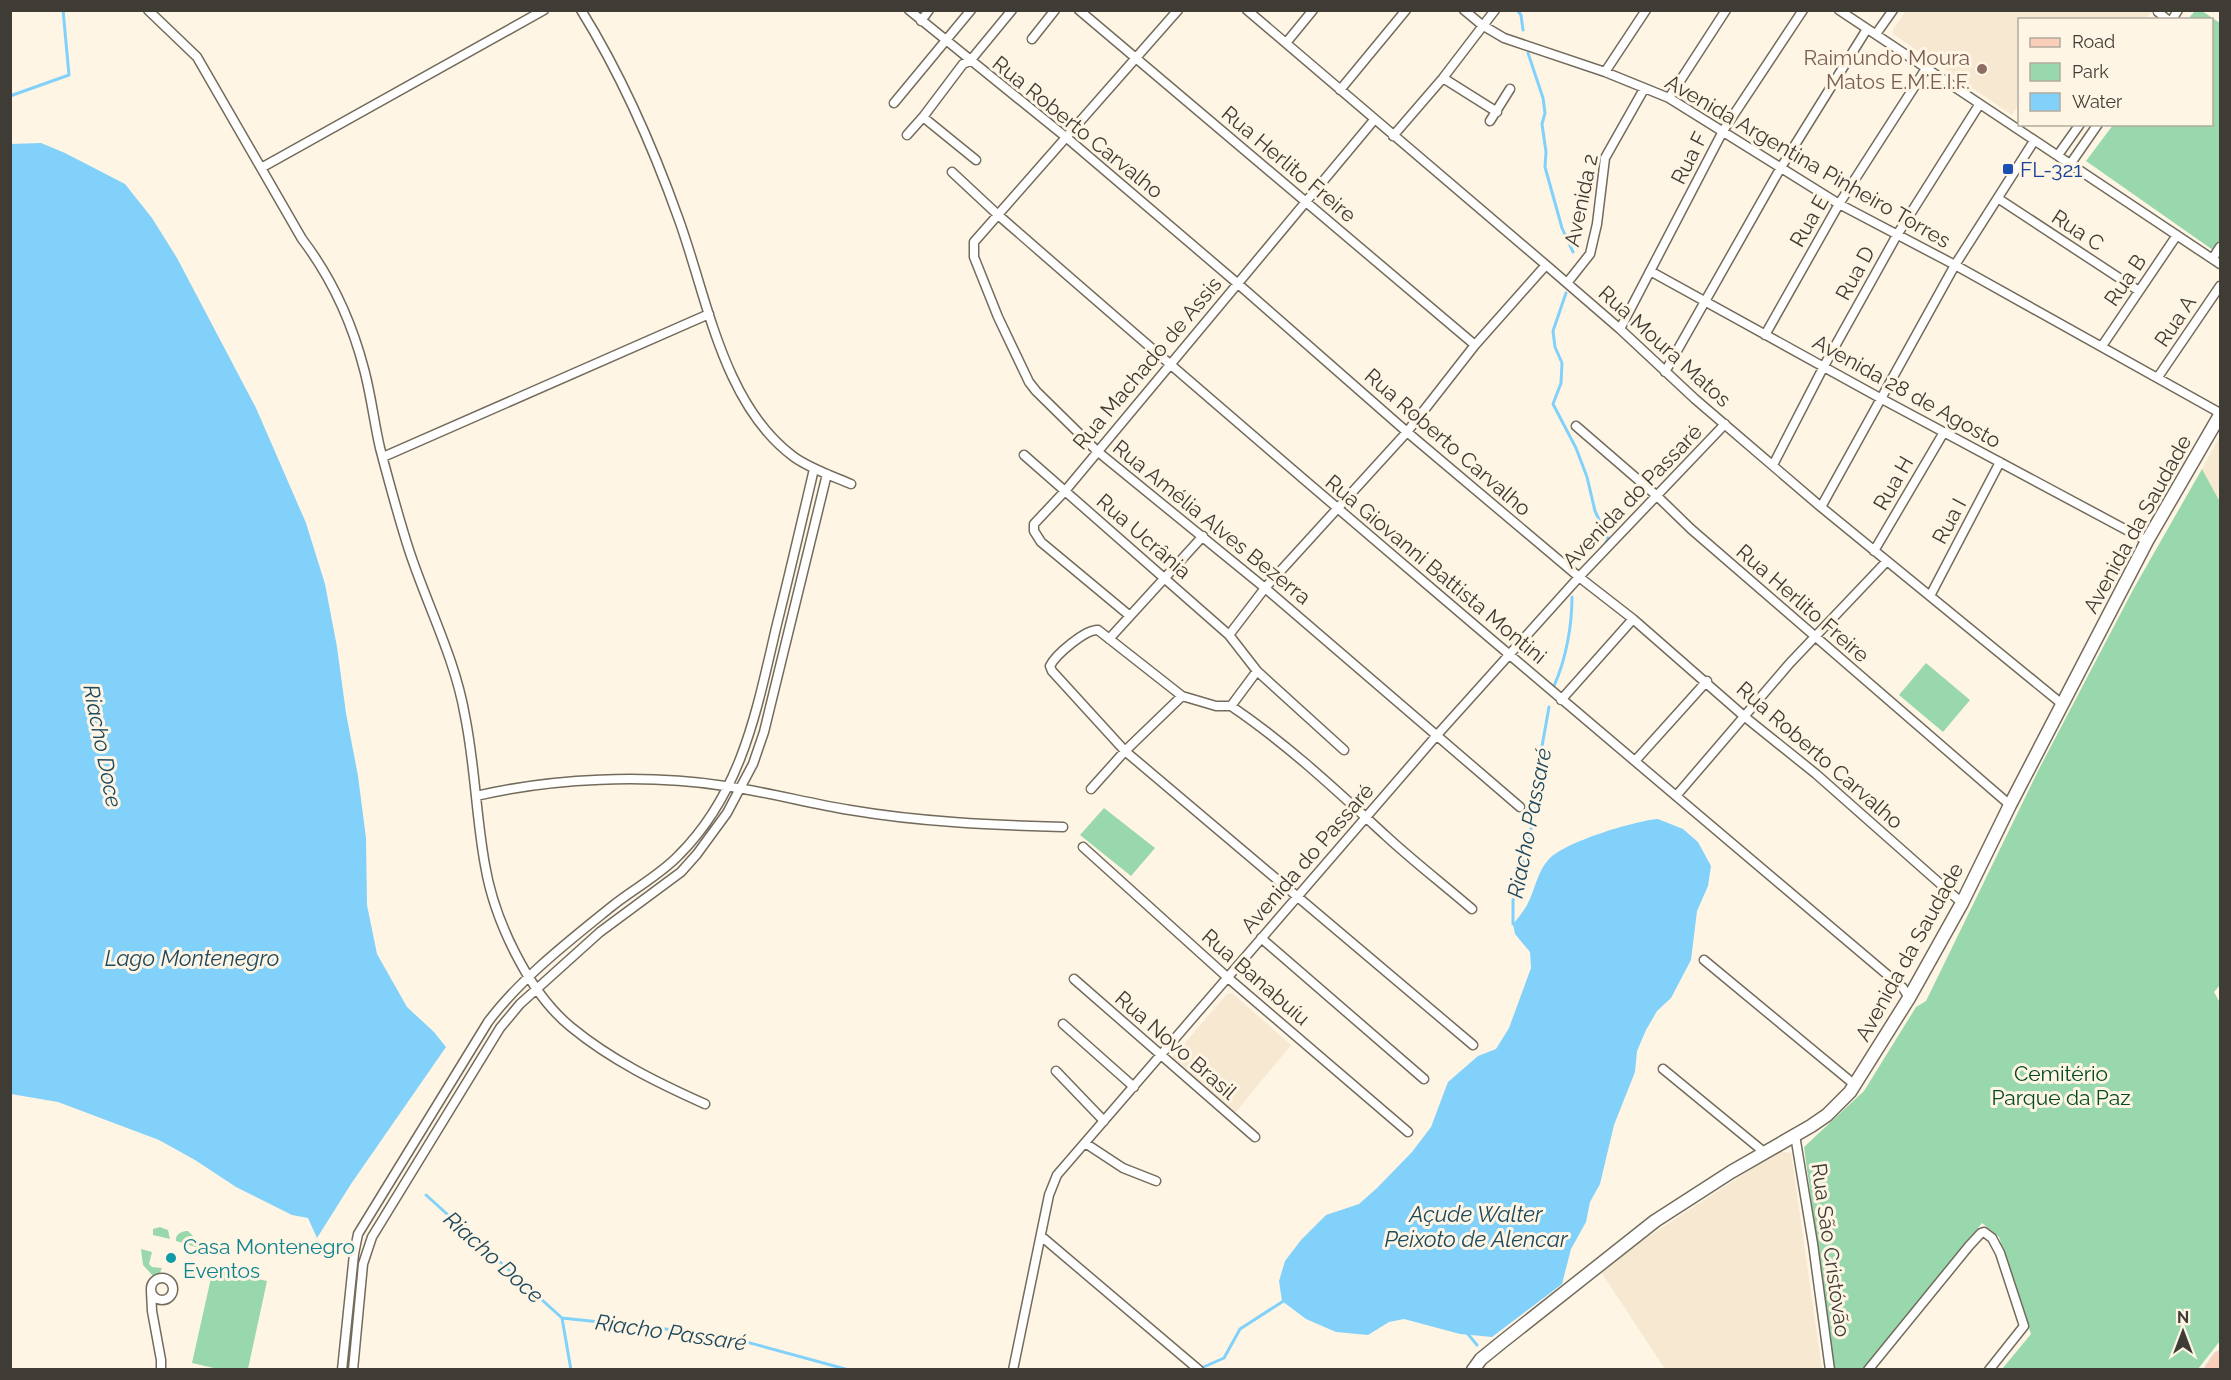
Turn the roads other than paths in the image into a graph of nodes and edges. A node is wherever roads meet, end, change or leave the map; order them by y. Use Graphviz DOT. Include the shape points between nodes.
graph roads {
  1 [pos="147,10"];
  2 [pos="544,10"];
  3 [pos="581,10"];
  4 [pos="909,10"];
  5 [pos="929,10"];
  6 [pos="971,10"];
  7 [pos="1012,10"];
  8 [pos="1056,10"];
  9 [pos="1079,10"];
  10 [pos="1178,10"];
  11 [pos="1247,10"];
  12 [pos="1313,10"];
  13 [pos="1406,10"];
  14 [pos="1464,10"];
  15 [pos="1495,10"];
  16 [pos="1646,10"];
  17 [pos="1726,10"];
  18 [pos="1803,10"];
  19 [pos="1839,10"];
  20 [pos="1893,10"];
  21 [pos="921,21"];
  22 [pos="1482,25"];
  23 [pos="1867,29"];
  24 [pos="1876,34"];
  25 [pos="1032,39"];
  26 [pos="945,41"];
  27 [pos="1286,43"];
  28 [pos="1136,58"];
  29 [pos="970,61"];
  30 [pos="1927,67"];
  31 [pos="1605,72"];
  32 [pos="1443,78"];
  33 [pos="1644,88"];
  34 [pos="1510,89"];
  35 [pos="1340,90"];
  36 [pos="1669,98"];
  37 [pos="894,103"];
  38 [pos="1979,105"];
  39 [pos="1497,112"];
  40 [pos="923,117"];
  41 [pos="1374,120"];
  42 [pos="1490,121"];
  43 [pos="2078,126"];
  44 [pos="2097,126"];
  45 [pos="1723,131"];
  46 [pos="907,135"];
  47 [pos="1393,136"];
  48 [pos="2089,137"];
  49 [pos="1067,138"];
  50 [pos="2034,141"];
  51 [pos="2058,155"];
  52 [pos="976,160"];
  53 [pos="2071,163"];
  54 [pos="261,168"];
  55 [pos="1780,169"];
  56 [pos="952,172"];
  57 [pos="1999,199"];
  58 [pos="1306,201"];
  59 [pos="1839,204"];
  60 [pos="996,214"];
  61 [pos="2178,234"];
  62 [pos="1897,235"];
  63 [pos="2220,247"];
  64 [pos="2216,261"];
  65 [pos="1546,265"];
  66 [pos="1955,265"];
  67 [pos="1650,271"];
  68 [pos="1237,283"];
  69 [pos="1567,283"];
  70 [pos="2220,286"];
  71 [pos="2139,291"];
  72 [pos="1706,301"];
  73 [pos="709,314"];
  74 [pos="1620,329"];
  75 [pos="1764,335"];
  76 [pos="1475,345"];
  77 [pos="2102,346"];
  78 [pos="1169,364"];
  79 [pos="1824,366"];
  80 [pos="1665,372"];
  81 [pos="2158,377"];
  82 [pos="1880,398"];
  83 [pos="2220,414"];
  84 [pos="1725,424"];
  85 [pos="1576,426"];
  86 [pos="1407,432"];
  87 [pos="1944,432"];
  88 [pos="1097,451"];
  89 [pos="1024,455"];
  90 [pos="383,457"];
  91 [pos="2000,462"];
  92 [pos="1773,465"];
  93 [pos="814,469"];
  94 [pos="826,474"];
  95 [pos="851,484"];
  96 [pos="1065,490"];
  97 [pos="1657,496"];
  98 [pos="1821,507"];
  99 [pos="1336,508"];
  100 [pos="1203,536"];
  101 [pos="2147,541"];
  102 [pos="1874,551"];
  103 [pos="1887,561"];
  104 [pos="1165,577"];
  105 [pos="1579,578"];
  106 [pos="1265,588"];
  107 [pos="1930,596"];
  108 [pos="1130,616"];
  109 [pos="1634,619"];
  110 [pos="1229,635"];
  111 [pos="1816,637"];
  112 [pos="1109,639"];
  113 [pos="1510,654"];
  114 [pos="1257,671"];
  115 [pos="1707,681"];
  116 [pos="1182,696"];
  117 [pos="1561,700"];
  118 [pos="2062,704"];
  119 [pos="1231,706"];
  120 [pos="1745,717"];
  121 [pos="1437,735"];
  122 [pos="1344,750"];
  123 [pos="1125,751"];
  124 [pos="1635,761"];
  125 [pos="729,786"];
  126 [pos="741,788"];
  127 [pos="1091,789"];
  128 [pos="476,796"];
  129 [pos="1676,796"];
  130 [pos="2010,805"];
  131 [pos="1520,807"];
  132 [pos="1367,817"];
  133 [pos="1063,827"];
  134 [pos="1083,847"];
  135 [pos="1298,897"];
  136 [pos="1962,903"];
  137 [pos="1472,909"];
  138 [pos="1261,938"];
  139 [pos="1704,960"];
  140 [pos="530,977"];
  141 [pos="1227,977"];
  142 [pos="1074,979"];
  143 [pos="537,988"];
  144 [pos="1908,992"];
  145 [pos="1063,1024"];
  146 [pos="1473,1045"];
  147 [pos="1161,1056"];
  148 [pos="1663,1069"];
  149 [pos="1056,1071"];
  150 [pos="1424,1078"];
  151 [pos="1855,1085"];
  152 [pos="1134,1087"];
  153 [pos="705,1104"];
  154 [pos="1104,1121"];
  155 [pos="1408,1132"];
  156 [pos="1795,1135"];
  157 [pos="1255,1137"];
  158 [pos="1085,1143"];
  159 [pos="1764,1152"];
  160 [pos="1156,1181"];
  161 [pos="1041,1236"];
  162 [pos="151,1291"];
  163 [pos="2220,1359"];
  164 [pos="1196,1367"];
  165 [pos="161,1370"];
  166 [pos="342,1370"];
  167 [pos="353,1370"];
  168 [pos="1013,1370"];
  169 [pos="1473,1370"];
  170 [pos="1830,1370"];
  171 [pos="1868,1370"];
  172 [pos="1989,1370"];
  173 [pos="2212,1370"];
  1 -- 54 [label="street" via="197,57"];
  2 -- 54 [label="street"];
  3 -- 73 [label="street" via="647,136"];
  4 -- 21 [label="street, Rua Roberto Carvalho"];
  5 -- 21 [label="street"];
  6 -- 26 [label="street"];
  7 -- 29 [label="street"];
  8 -- 25 [label="street"];
  9 -- 28 [label="street, Rua Herlito Freire"];
  10 -- 28 [label="street"];
  11 -- 27 [label="street, Rua Moura Matos"];
  12 -- 27 [label="street"];
  13 -- 35 [label="street"];
  14 -- 22 [label="street, Avenida Argentina Pinheiro Torres"];
  15 -- 22 [label="street"];
  16 -- 31 [label="street"];
  17 -- 36 [label="street"];
  18 -- 45 [label="street, Rua F"];
  19 -- 23 [label="street"];
  20 -- 24 [label="street"];
  21 -- 26 [label="street, Rua Roberto Carvalho"];
  22 -- 31 [label="street, Avenida Argentina Pinheiro Torres" via="1504,38"];
  22 -- 32 [label="street"];
  23 -- 24 [label="street"];
  23 -- 55 [label="street"];
  24 -- 30 [label="street"];
  26 -- 29 [label="street, Rua Roberto Carvalho"];
  26 -- 37 [label="street"];
  27 -- 35 [label="street, Rua Moura Matos"];
  28 -- 49 [label="street"];
  28 -- 58 [label="street, Rua Herlito Freire"];
  29 -- 40 [label="street" via="963,64"];
  29 -- 49 [label="street, Rua Roberto Carvalho"];
  30 -- 38 [label="street"];
  30 -- 59 [label="street, Rua E"];
  31 -- 33 [label="street, Avenida Argentina Pinheiro Torres"];
  32 -- 39 [label="street"];
  32 -- 47 [label="street"];
  33 -- 36 [label="street, Avenida Argentina Pinheiro Torres"];
  33 -- 69 [label="street, Avenida 2" via="1605,158 1590,254"];
  34 -- 39 [label="street"];
  35 -- 41 [label="street, Rua Moura Matos"];
  36 -- 45 [label="street, Avenida Argentina Pinheiro Torres"];
  38 -- 50 [label="street"];
  38 -- 62 [label="street, Rua D"];
  39 -- 42 [label="street"];
  40 -- 46 [label="street"];
  40 -- 52 [label="street"];
  41 -- 47 [label="street, Rua Moura Matos"];
  41 -- 58 [label="street, Rua Machado de Assis"];
  43 -- 48 [label="street"];
  43 -- 51 [label="street"];
  44 -- 48 [label="street"];
  45 -- 55 [label="street, Avenida Argentina Pinheiro Torres"];
  45 -- 67 [label="street, Rua F"];
  47 -- 65 [label="street, Rua Moura Matos"];
  48 -- 53 [label="street"];
  49 -- 60 [label="street"];
  49 -- 68 [label="street, Rua Roberto Carvalho"];
  50 -- 51 [label="street"];
  50 -- 57 [label="street"];
  51 -- 53 [label="street"];
  53 -- 61 [label="street"];
  54 -- 90 [label="street" via="346,316 364,370"];
  55 -- 59 [label="street, Avenida Argentina Pinheiro Torres"];
  55 -- 72 [label="street"];
  56 -- 60 [label="street, Rua Giovanni Battista Montini"];
  57 -- 66 [label="street"];
  57 -- 71 [label="street, Rua C"];
  58 -- 68 [label="street, Rua Machado de Assis"];
  58 -- 76 [label="street, Rua Herlito Freire"];
  59 -- 62 [label="street, Avenida Argentina Pinheiro Torres"];
  59 -- 75 [label="street, Rua E"];
  60 -- 78 [label="street, Rua Giovanni Battista Montini"];
  60 -- 88 [label="street, Rua Amélia Alves Bezerra" via="973,249 998,317 1029,382"];
  61 -- 64 [label="street"];
  61 -- 71 [label="street, Rua B"];
  62 -- 66 [label="street, Avenida Argentina Pinheiro Torres"];
  62 -- 79 [label="street, Rua D"];
  63 -- 64 [label="street"];
  65 -- 69 [label="street, Rua Moura Matos"];
  65 -- 76 [label="street"];
  66 -- 77 [label="street, Avenida Argentina Pinheiro Torres"];
  66 -- 82 [label="street"];
  67 -- 72 [label="street, Avenida 28 de Agosto"];
  67 -- 74 [label="street, Rua F"];
  68 -- 78 [label="street, Rua Machado de Assis"];
  68 -- 86 [label="street, Rua Roberto Carvalho"];
  69 -- 74 [label="street, Rua Moura Matos"];
  70 -- 81 [label="street, Rua A"];
  71 -- 77 [label="street, Rua B"];
  72 -- 75 [label="street, Avenida 28 de Agosto"];
  72 -- 80 [label="street"];
  73 -- 90 [label="street"];
  73 -- 93 [label="street" via="755,416 793,456"];
  74 -- 80 [label="street, Rua Moura Matos"];
  75 -- 79 [label="street, Avenida 28 de Agosto"];
  76 -- 86 [label="street"];
  77 -- 81 [label="street, Avenida Argentina Pinheiro Torres"];
  78 -- 88 [label="street, Rua Machado de Assis"];
  78 -- 99 [label="street, Rua Giovanni Battista Montini"];
  79 -- 82 [label="street, Avenida 28 de Agosto"];
  79 -- 92 [label="street, Rua D"];
  80 -- 84 [label="street, Rua Moura Matos"];
  81 -- 83 [label="street, Avenida Argentina Pinheiro Torres"];
  82 -- 87 [label="street, Avenida 28 de Agosto"];
  82 -- 98 [label="street"];
  83 -- 101 [label="street, Avenida da Saudade"];
  84 -- 92 [label="street, Rua Moura Matos"];
  84 -- 97 [label="street, Avenida do Passaré"];
  85 -- 97 [label="street, Rua Herlito Freire"];
  86 -- 99 [label="street"];
  86 -- 105 [label="street, Rua Roberto Carvalho"];
  87 -- 91 [label="street, Avenida 28 de Agosto"];
  87 -- 102 [label="street, Rua H"];
  88 -- 96 [label="street, Rua Machado de Assis"];
  88 -- 100 [label="street, Rua Amélia Alves Bezerra"];
  89 -- 96 [label="street, Rua Ucrânia"];
  90 -- 128 [label="street" via="408,548 457,680"];
  91 -- 101 [label="street, Avenida 28 de Agosto"];
  91 -- 107 [label="street, Rua I"];
  92 -- 98 [label="street, Rua Moura Matos"];
  93 -- 94 [label="street"];
  93 -- 125 [label="street" via="753,724"];
  94 -- 95 [label="street"];
  94 -- 126 [label="street" via="764,732"];
  96 -- 104 [label="street, Rua Ucrânia"];
  96 -- 108 [label="street, Rua Machado de Assis" via="1035,521 1034,531 1041,542"];
  97 -- 105 [label="street, Avenida do Passaré"];
  97 -- 111 [label="street, Rua Herlito Freire"];
  98 -- 102 [label="street, Rua Moura Matos"];
  99 -- 106 [label="street"];
  99 -- 113 [label="street, Rua Giovanni Battista Montini"];
  100 -- 104 [label="street"];
  100 -- 106 [label="street, Rua Amélia Alves Bezerra"];
  101 -- 118 [label="street, Avenida da Saudade"];
  102 -- 103 [label="street, Rua Moura Matos"];
  103 -- 107 [label="street, Rua Moura Matos"];
  103 -- 111 [label="street"];
  104 -- 108 [label="street"];
  104 -- 110 [label="street, Rua Ucrânia"];
  105 -- 109 [label="street, Rua Roberto Carvalho"];
  105 -- 113 [label="street, Avenida do Passaré"];
  106 -- 110 [label="street"];
  106 -- 121 [label="street, Rua Amélia Alves Bezerra"];
  107 -- 118 [label="street, Rua Moura Matos"];
  108 -- 112 [label="street"];
  109 -- 115 [label="street, Rua Roberto Carvalho"];
  109 -- 117 [label="street"];
  110 -- 114 [label="street, Rua Ucrânia"];
  111 -- 120 [label="street"];
  111 -- 130 [label="street, Rua Herlito Freire"];
  112 -- 116 [label="street"];
  112 -- 123 [label="street" via="1098,630 1090,631 1051,663 1052,671"];
  113 -- 117 [label="street, Rua Giovanni Battista Montini"];
  113 -- 121 [label="street, Avenida do Passaré"];
  114 -- 119 [label="street"];
  114 -- 122 [label="street"];
  115 -- 120 [label="street, Rua Roberto Carvalho"];
  115 -- 124 [label="street"];
  116 -- 119 [label="street"];
  116 -- 123 [label="street"];
  117 -- 124 [label="street, Rua Giovanni Battista Montini"];
  118 -- 130 [label="street, Avenida da Saudade"];
  119 -- 132 [label="street" via="1285,745"];
  120 -- 129 [label="street"];
  120 -- 136 [label="street, Rua Roberto Carvalho"];
  121 -- 131 [label="street, Rua Amélia Alves Bezerra"];
  121 -- 132 [label="street, Avenida do Passaré"];
  123 -- 127 [label="street"];
  123 -- 135 [label="street"];
  124 -- 129 [label="street, Rua Giovanni Battista Montini"];
  125 -- 126 [label="street"];
  125 -- 128 [label="street" via="659,780 577,782"];
  125 -- 140 [label="street" via="696,837 678,856"];
  126 -- 133 [label="street" via="889,815"];
  126 -- 143 [label="street" via="712,835 681,872 600,932"];
  128 -- 140 [label="street" via="485,868 494,903"];
  129 -- 144 [label="street, Rua Giovanni Battista Montini"];
  130 -- 136 [label="street, Avenida da Saudade"];
  132 -- 135 [label="street, Avenida do Passaré"];
  132 -- 137 [label="street"];
  134 -- 141 [label="street, Rua Banabuíu"];
  135 -- 138 [label="street, Avenida do Passaré"];
  135 -- 146 [label="street"];
  136 -- 144 [label="street, Avenida da Saudade"];
  138 -- 141 [label="street, Avenida do Passaré"];
  138 -- 150 [label="street"];
  139 -- 151 [label="street"];
  140 -- 143 [label="street"];
  140 -- 166 [label="street" via="488,1022 358,1234"];
  141 -- 147 [label="street, Avenida do Passaré"];
  141 -- 155 [label="street, Rua Banabuíu"];
  142 -- 147 [label="street, Rua Novo Brasil"];
  143 -- 153 [label="street" via="569,1025 613,1057"];
  143 -- 167 [label="street" via="500,1028 372,1237 363,1264"];
  144 -- 151 [label="street, Avenida da Saudade"];
  145 -- 152 [label="street"];
  147 -- 152 [label="street, Avenida do Passaré"];
  147 -- 157 [label="street, Rua Novo Brasil"];
  148 -- 159 [label="street"];
  149 -- 154 [label="street"];
  151 -- 156 [label="street, Avenida da Saudade" via="1827,1115"];
  152 -- 154 [label="street, Avenida do Passaré"];
  154 -- 158 [label="street, Avenida do Passaré"];
  156 -- 159 [label="street, Avenida da Saudade"];
  156 -- 170 [label="street, Rua São Cristóvão"];
  158 -- 160 [label="street" via="1123,1168"];
  158 -- 161 [label="street, Avenida do Passaré" via="1058,1175 1049,1195"];
  159 -- 169 [label="street, Avenida da Saudade" via="1655,1221 1481,1359"];
  161 -- 164 [label="street"];
  161 -- 168 [label="street, Avenida do Passaré"];
  162 -- 165 [label="street"];
  163 -- 173 [label="main road"];
  171 -- 172 [label="street" via="1984,1232 2000,1253 2024,1326"];
}
